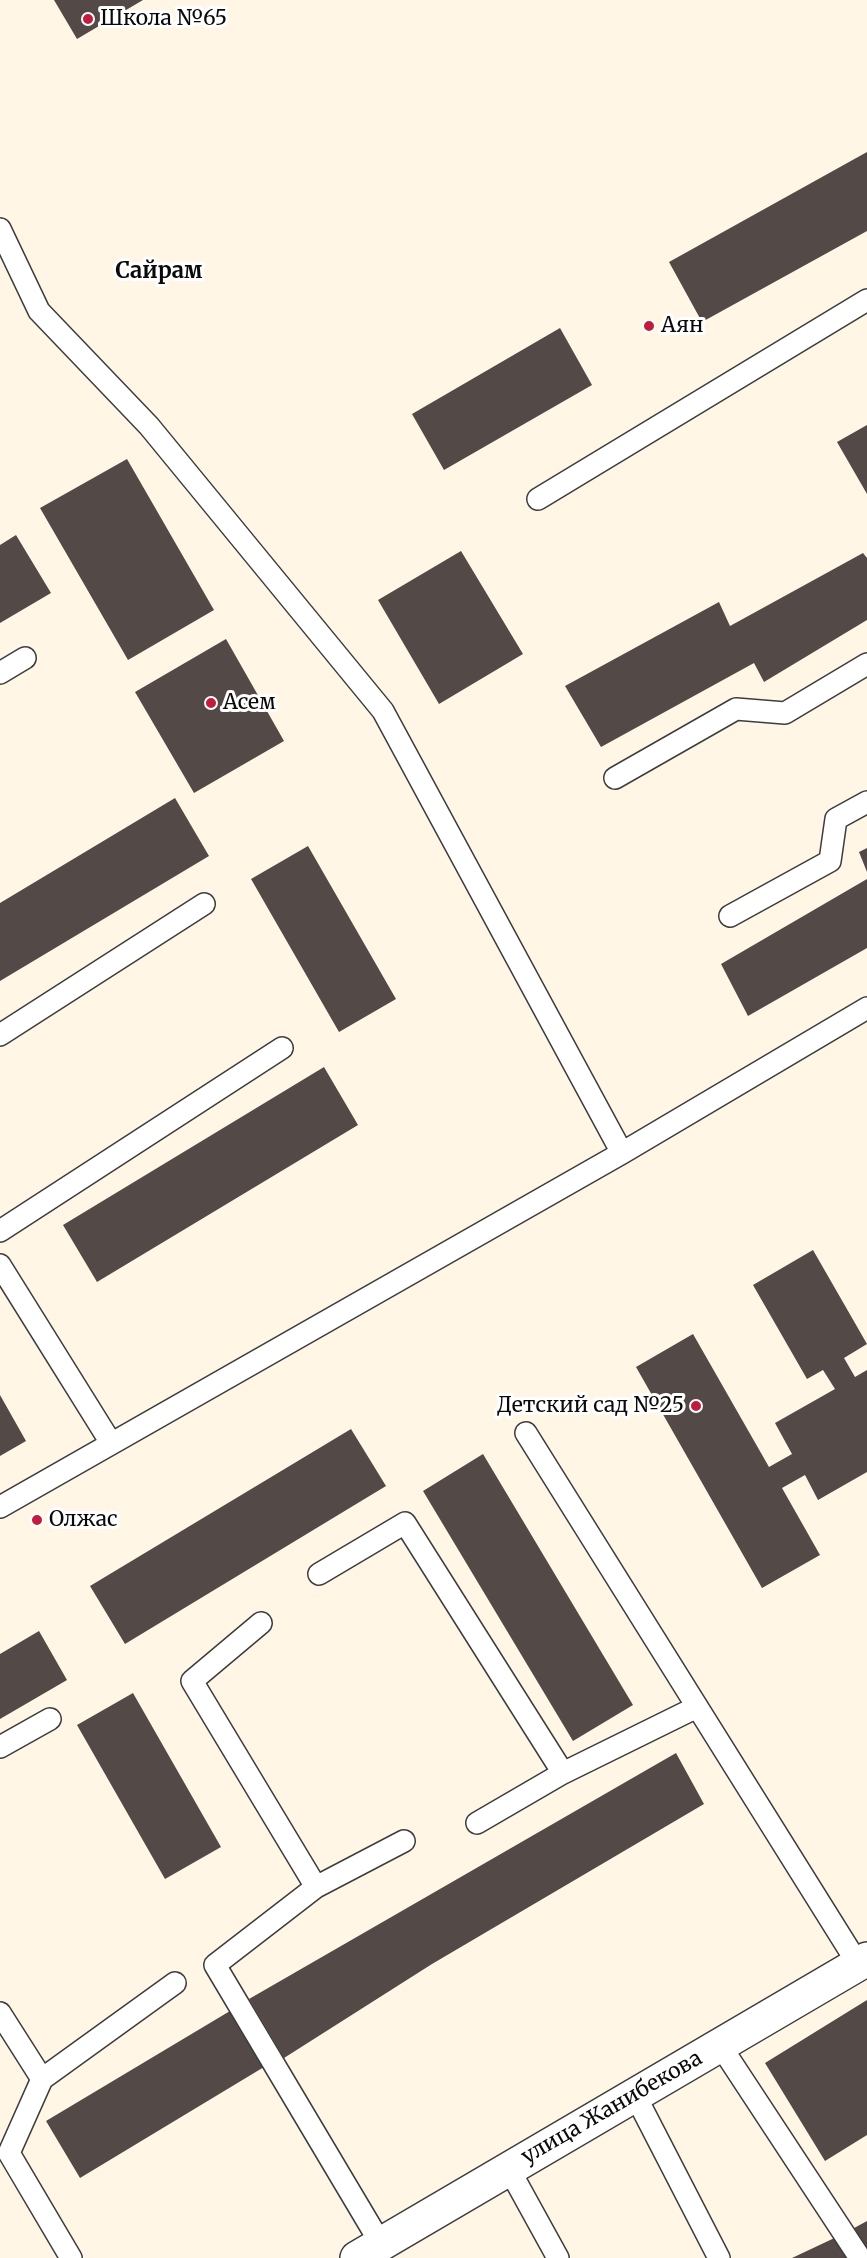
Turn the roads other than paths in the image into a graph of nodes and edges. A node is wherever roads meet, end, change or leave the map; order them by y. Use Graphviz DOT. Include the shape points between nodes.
graph roads {
  1 [pos="0,229"];
  2 [pos="867,300"];
  3 [pos="538,499"];
  4 [pos="25,658"];
  5 [pos="867,664"];
  6 [pos="0,673"];
  7 [pos="615,778"];
  8 [pos="867,802"];
  9 [pos="204,903"];
  10 [pos="730,916"];
  11 [pos="867,1008"];
  12 [pos="0,1035"];
  13 [pos="282,1048"];
  14 [pos="622,1153"];
  15 [pos="0,1231"];
  16 [pos="0,1265"];
  17 [pos="526,1433"];
  18 [pos="111,1443"];
  19 [pos="0,1507"];
  20 [pos="319,1574"];
  21 [pos="261,1623"];
  22 [pos="697,1707"];
  23 [pos="50,1719"];
  24 [pos="0,1747"];
  25 [pos="562,1773"];
  26 [pos="477,1823"];
  27 [pos="404,1841"];
  28 [pos="316,1887"];
  29 [pos="862,1961"];
  30 [pos="175,1983"];
  31 [pos="0,2013"];
  32 [pos="720,2045"];
  33 [pos="42,2079"];
  34 [pos="635,2095"];
  35 [pos="509,2169"];
  36 [pos="369,2251"];
  37 [pos="71,2258"];
  38 [pos="558,2258"];
  39 [pos="719,2258"];
  40 [pos="860,2258"];
  1 -- 14 [label="lane" via="39,311 149,426 383,711"];
  2 -- 3 [label="lane"];
  4 -- 6 [label="lane"];
  5 -- 7 [label="lane" via="785,712 736,709"];
  8 -- 10 [label="lane" via="837,819 830,861"];
  9 -- 12 [label="lane"];
  11 -- 14 [label="lane"];
  13 -- 15 [label="lane"];
  14 -- 18 [label="lane"];
  16 -- 18 [label="lane"];
  17 -- 22 [label="lane"];
  18 -- 19 [label="lane"];
  20 -- 25 [label="lane" via="405,1523"];
  21 -- 28 [label="lane" via="192,1681"];
  22 -- 25 [label="lane"];
  22 -- 29 [label="lane"];
  23 -- 24 [label="lane"];
  25 -- 26 [label="lane"];
  27 -- 28 [label="lane"];
  28 -- 36 [label="lane" via="215,1965"];
  29 -- 32 [label="street, улица Жанибекова"];
  30 -- 33 [label="lane"];
  31 -- 33 [label="lane"];
  32 -- 34 [label="street, улица Жанибекова"];
  32 -- 40 [label="lane"];
  33 -- 37 [label="lane" via="9,2153"];
  34 -- 35 [label="street, улица Жанибекова"];
  34 -- 39 [label="lane"];
  35 -- 36 [label="street, улица Жанибекова"];
  35 -- 38 [label="lane"];
}
